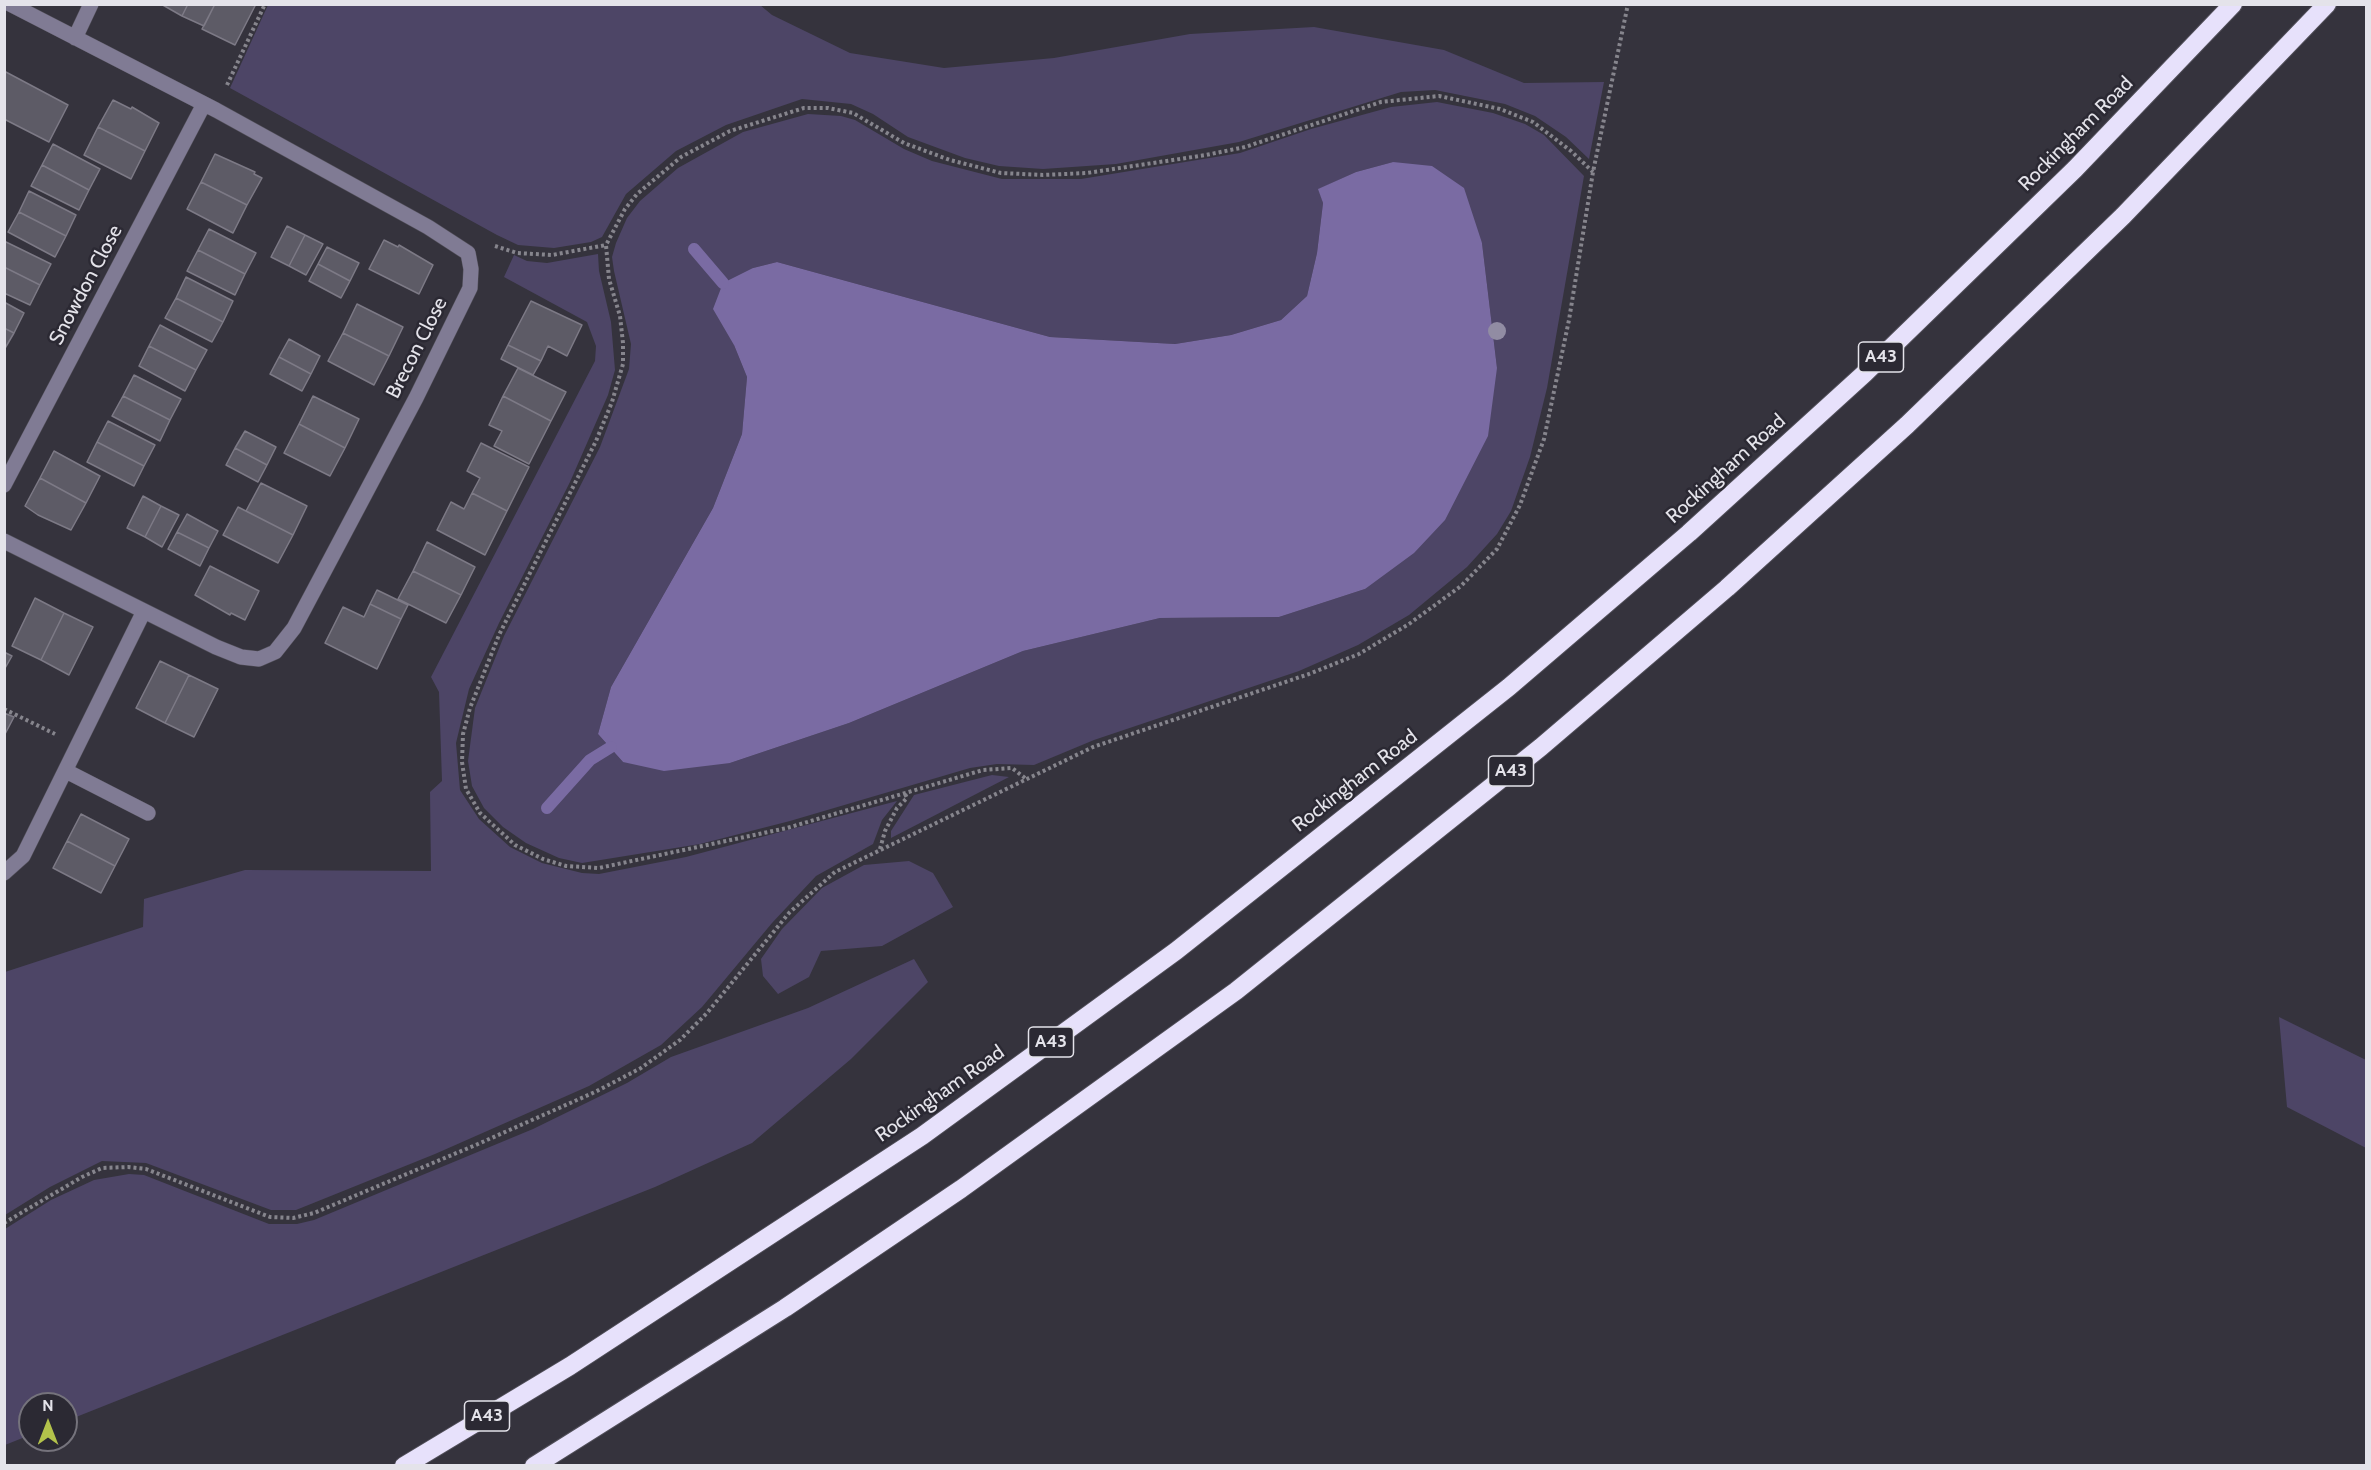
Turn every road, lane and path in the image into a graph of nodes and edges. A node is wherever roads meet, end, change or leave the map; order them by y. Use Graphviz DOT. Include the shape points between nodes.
graph roads {
  1 [pos="10,4"];
  2 [pos="91,4"];
  3 [pos="265,4"];
  4 [pos="1628,4"];
  5 [pos="2233,4"];
  6 [pos="2326,4"];
  7 [pos="75,38"];
  8 [pos="210,107"];
  9 [pos="1593,172"];
  10 [pos="606,245"];
  11 [pos="468,253"];
  12 [pos="4,486"];
  13 [pos="4,541"];
  14 [pos="144,611"];
  15 [pos="4,709"];
  16 [pos="78,746"];
  17 [pos="66,771"];
  18 [pos="1025,778"];
  19 [pos="904,792"];
  20 [pos="148,813"];
  21 [pos="880,849"];
  22 [pos="4,873"];
  23 [pos="4,1223"];
  24 [pos="404,1466"];
  25 [pos="534,1466"];
  1 -- 7 [label="street"];
  2 -- 7 [label="street"];
  3 -- 8 [label="path"];
  4 -- 9 [label="path"];
  5 -- 24 [label="highway, Rockingham Road / A43" via="2075,169 1865,373 1689,533 1509,687 1176,951 922,1136 580,1360"];
  6 -- 25 [label="highway, A43" via="2123,216 1907,425 1727,588 1541,747 1236,991 961,1189 785,1308"];
  7 -- 8 [label="street"];
  8 -- 11 [label="street" via="335,174"];
  8 -- 12 [label="street, Snowdon Close"];
  9 -- 10 [label="path" via="1533,122 1500,109 1439,96 1381,102 1245,147 1206,155 1088,173 1043,175 1000,173 950,160 904,143 853,113 804,108 729,131 681,157 625,208"];
  9 -- 18 [label="path" via="1569,320 1544,439 1521,505 1497,549 1461,586 1359,654 1094,747"];
  10 -- 11 [label="path" via="552,255 517,253 491,244"];
  10 -- 19 [label="path" via="609,279 620,316 623,364 596,441 498,635 478,684 463,734 466,789 480,813 515,845 566,866 599,868 787,828"];
  11 -- 14 [label="street, Brecon Close" via="470,288 294,628 275,652 259,659 241,657"];
  13 -- 14 [label="street, Brecon Close"];
  14 -- 16 [label="street"];
  15 -- 16 [label="path"];
  16 -- 17 [label="street"];
  17 -- 20 [label="street"];
  17 -- 22 [label="street" via="23,856"];
  18 -- 19 [label="path" via="1012,768 983,770"];
  18 -- 21 [label="path" via="928,829"];
  19 -- 21 [label="path" via="906,798 885,831"];
  21 -- 23 [label="path" via="815,888 680,1040 641,1068 595,1092 467,1148 314,1213 292,1218 270,1217 146,1169 128,1167 102,1168 82,1177"];
}
